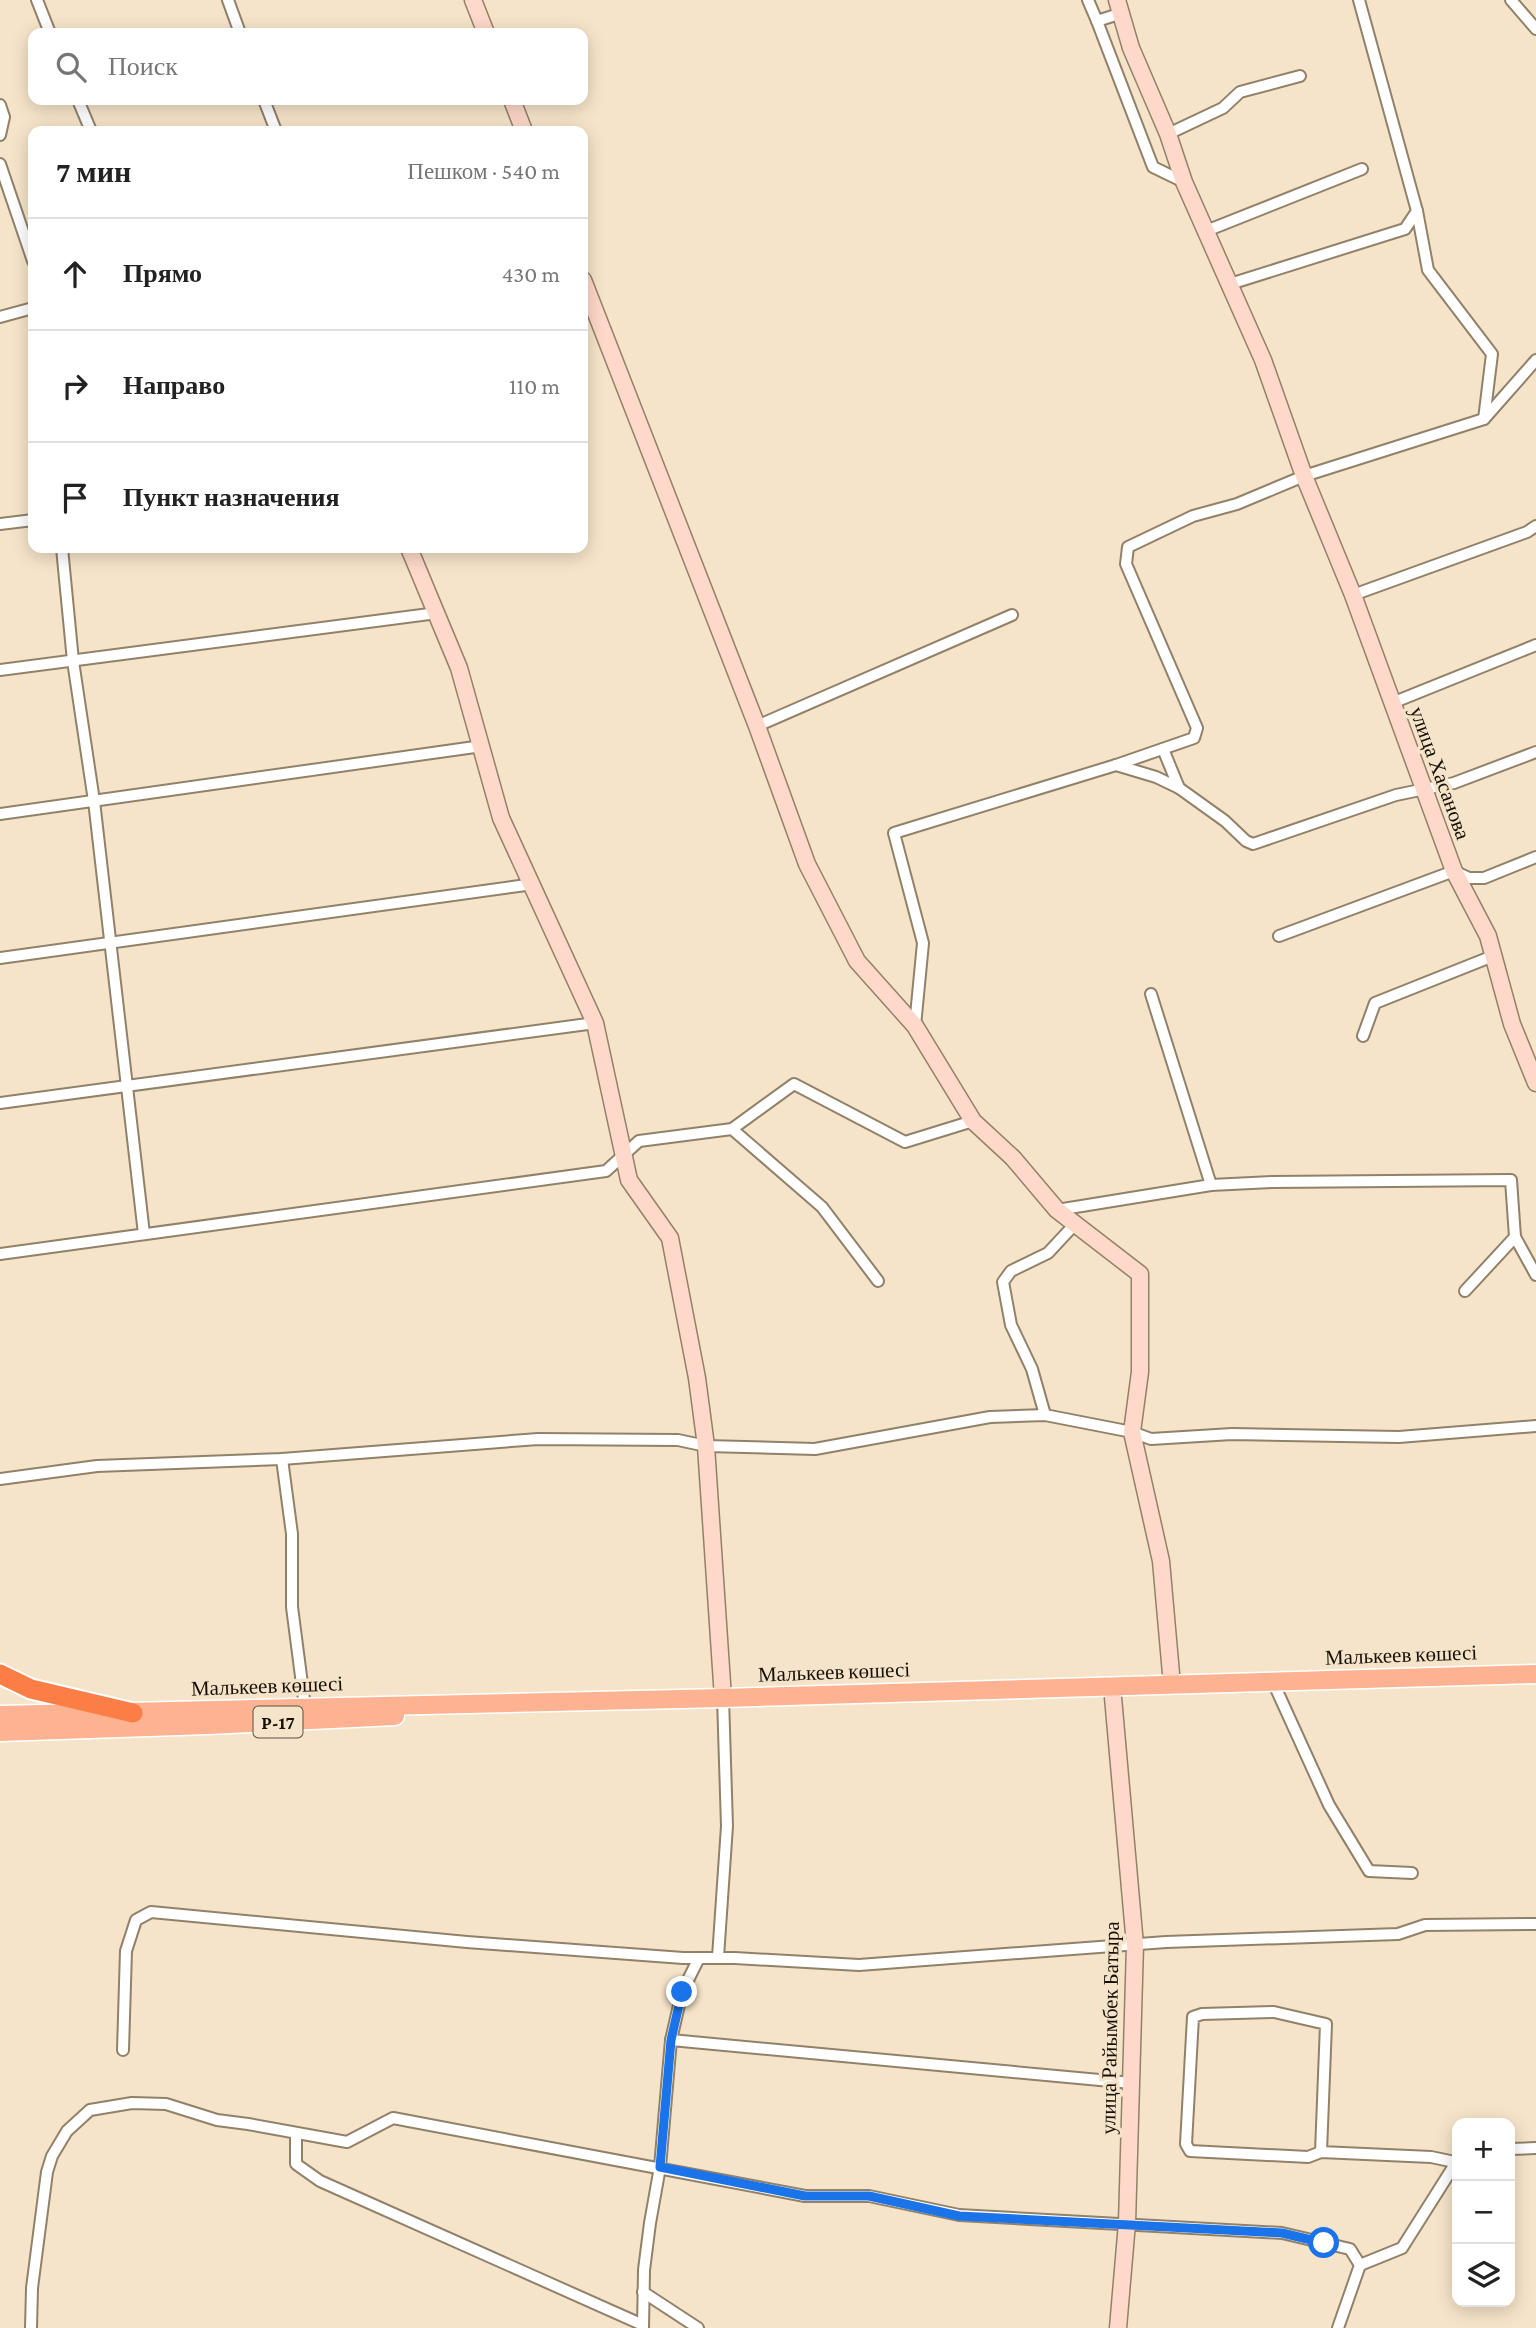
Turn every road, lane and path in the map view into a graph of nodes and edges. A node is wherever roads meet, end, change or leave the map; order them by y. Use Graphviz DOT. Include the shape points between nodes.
graph roads {
  1 [pos="37,0"];
  2 [pos="228,0"];
  3 [pos="473,0"];
  4 [pos="1088,0"];
  5 [pos="1359,0"];
  6 [pos="1511,0"];
  7 [pos="1120,6"];
  8 [pos="1097,21"];
  9 [pos="48,28"];
  10 [pos="238,28"];
  11 [pos="484,28"];
  12 [pos="1536,29"];
  13 [pos="1300,76"];
  14 [pos="0,105"];
  15 [pos="80,105"];
  16 [pos="266,105"];
  17 [pos="514,105"];
  18 [pos="89,126"];
  19 [pos="274,126"];
  20 [pos="522,126"];
  21 [pos="1168,134"];
  22 [pos="0,135"];
  23 [pos="0,164"];
  24 [pos="1362,169"];
  25 [pos="1184,182"];
  26 [pos="1417,211"];
  27 [pos="1206,231"];
  28 [pos="28,246"];
  29 [pos="1230,284"];
  30 [pos="588,293"];
  31 [pos="28,310"];
  32 [pos="0,317"];
  33 [pos="1536,360"];
  34 [pos="1484,419"];
  35 [pos="1304,476"];
  36 [pos="28,521"];
  37 [pos="0,524"];
  38 [pos="1536,526"];
  39 [pos="62,553"];
  40 [pos="411,553"];
  41 [pos="1353,595"];
  42 [pos="437,612"];
  43 [pos="1012,615"];
  44 [pos="1536,645"];
  45 [pos="73,661"];
  46 [pos="0,670"];
  47 [pos="1392,703"];
  48 [pos="757,726"];
  49 [pos="482,746"];
  50 [pos="1163,749"];
  51 [pos="1536,752"];
  52 [pos="1116,765"];
  53 [pos="1179,788"];
  54 [pos="1425,788"];
  55 [pos="94,801"];
  56 [pos="0,814"];
  57 [pos="1536,857"];
  58 [pos="1454,871"];
  59 [pos="533,884"];
  60 [pos="1279,936"];
  61 [pos="109,944"];
  62 [pos="1493,956"];
  63 [pos="0,958"];
  64 [pos="1151,994"];
  65 [pos="595,1023"];
  66 [pos="915,1026"];
  67 [pos="1363,1036"];
  68 [pos="1536,1083"];
  69 [pos="129,1085"];
  70 [pos="0,1103"];
  71 [pos="973,1121"];
  72 [pos="616,1127"];
  73 [pos="732,1129"];
  74 [pos="639,1141"];
  75 [pos="622,1155"];
  76 [pos="606,1171"];
  77 [pos="629,1180"];
  78 [pos="1211,1185"];
  79 [pos="1057,1209"];
  80 [pos="1075,1224"];
  81 [pos="144,1234"];
  82 [pos="1515,1237"];
  83 [pos="0,1254"];
  84 [pos="1536,1275"];
  85 [pos="878,1281"];
  86 [pos="1465,1291"];
  87 [pos="1045,1415"];
  88 [pos="1536,1426"];
  89 [pos="1132,1432"];
  90 [pos="706,1446"];
  91 [pos="282,1459"];
  92 [pos="0,1479"];
  93 [pos="0,1674"];
  94 [pos="1536,1674"];
  95 [pos="1273,1682"];
  96 [pos="1172,1685"];
  97 [pos="1112,1686"];
  98 [pos="723,1698"];
  99 [pos="555,1702"];
  100 [pos="305,1707"];
  101 [pos="133,1713"];
  102 [pos="0,1715"];
  103 [pos="0,1732"];
  104 [pos="1412,1873"];
  105 [pos="1536,1924"];
  106 [pos="1135,1945"];
  107 [pos="718,1957"];
  108 [pos="699,1958"];
  109 [pos="671,2040"];
  110 [pos="123,2050"];
  111 [pos="1132,2083"];
  112 [pos="296,2133"];
  113 [pos="1536,2148"];
  114 [pos="1515,2149"];
  115 [pos="1321,2152"];
  116 [pos="1452,2161"];
  117 [pos="660,2167"];
  118 [pos="1452,2168"];
  119 [pos="1126,2223"];
  120 [pos="1360,2266"];
  121 [pos="643,2292"];
  122 [pos="643,2326"];
  123 [pos="31,2328"];
  124 [pos="698,2328"];
  125 [pos="1118,2328"];
  126 [pos="1338,2328"];
  1 -- 9 [label="street"];
  2 -- 10 [label="street"];
  3 -- 11 [label="street"];
  4 -- 8 [label="street"];
  5 -- 26 [label="street"];
  6 -- 12 [label="street"];
  7 -- 8 [label="street"];
  7 -- 21 [label="street, улица Хасанова" via="1131,48"];
  8 -- 25 [label="street" via="1153,167"];
  13 -- 21 [label="street" via="1240,92 1223,108"];
  14 -- 22 [label="street" via="4,117"];
  15 -- 18 [label="street"];
  16 -- 19 [label="street"];
  17 -- 20 [label="street"];
  21 -- 25 [label="street, улица Хасанова"];
  23 -- 28 [label="street"];
  24 -- 27 [label="street"];
  25 -- 27 [label="street, улица Хасанова"];
  26 -- 29 [label="street" via="1405,229"];
  26 -- 34 [label="street" via="1427,270 1492,354"];
  27 -- 29 [label="street, улица Хасанова"];
  29 -- 35 [label="street, улица Хасанова" via="1263,359"];
  30 -- 48 [label="street"];
  31 -- 32 [label="street"];
  33 -- 34 [label="street"];
  34 -- 35 [label="street"];
  35 -- 41 [label="street, улица Хасанова"];
  35 -- 50 [label="street" via="1237,504 1193,516 1128,547 1126,564 1197,728 1194,738"];
  36 -- 37 [label="street"];
  38 -- 41 [label="street"];
  39 -- 45 [label="street"];
  40 -- 42 [label="street"];
  41 -- 47 [label="street, улица Хасанова"];
  42 -- 45 [label="street"];
  42 -- 49 [label="street"];
  43 -- 48 [label="street"];
  44 -- 47 [label="street"];
  45 -- 46 [label="street"];
  45 -- 55 [label="street"];
  47 -- 54 [label="street, улица Хасанова"];
  48 -- 66 [label="street" via="807,864 857,961"];
  49 -- 55 [label="street"];
  49 -- 59 [label="street" via="501,817"];
  50 -- 52 [label="street"];
  50 -- 53 [label="street"];
  51 -- 54 [label="street" via="1454,783"];
  52 -- 53 [label="street"];
  52 -- 66 [label="street" via="894,834 923,943"];
  53 -- 54 [label="street" via="1253,844"];
  54 -- 58 [label="street, улица Хасанова"];
  55 -- 56 [label="street"];
  55 -- 61 [label="street"];
  57 -- 58 [label="street" via="1484,878"];
  58 -- 60 [label="street"];
  58 -- 62 [label="street, улица Хасанова" via="1488,936"];
  59 -- 61 [label="street"];
  59 -- 65 [label="street"];
  61 -- 63 [label="street"];
  61 -- 69 [label="street"];
  62 -- 67 [label="street" via="1375,1003"];
  62 -- 68 [label="street, улица Хасанова" via="1512,1024"];
  64 -- 78 [label="street"];
  65 -- 69 [label="street"];
  65 -- 72 [label="street"];
  66 -- 71 [label="street"];
  69 -- 70 [label="street"];
  69 -- 81 [label="street"];
  71 -- 73 [label="street" via="905,1142 794,1084"];
  71 -- 79 [label="street"];
  72 -- 74 [label="street"];
  72 -- 75 [label="street"];
  73 -- 74 [label="street"];
  73 -- 85 [label="street" via="822,1207"];
  74 -- 75 [label="street"];
  75 -- 76 [label="street"];
  75 -- 77 [label="street"];
  76 -- 77 [label="street"];
  76 -- 81 [label="street"];
  77 -- 90 [label="street" via="670,1238"];
  78 -- 79 [label="street"];
  78 -- 82 [label="street" via="1511,1180"];
  79 -- 80 [label="street"];
  80 -- 87 [label="street" via="1048,1253 1011,1271 1003,1282 1011,1325 1032,1369"];
  80 -- 89 [label="street" via="1140,1274 1140,1372"];
  81 -- 83 [label="street"];
  82 -- 84 [label="street"];
  82 -- 86 [label="street"];
  87 -- 89 [label="street"];
  87 -- 90 [label="street" via="990,1417 815,1449"];
  88 -- 89 [label="street" via="1399,1437 1232,1434 1151,1439"];
  89 -- 96 [label="street" via="1161,1561"];
  90 -- 91 [label="street" via="678,1440 538,1439"];
  90 -- 98 [label="street"];
  91 -- 92 [label="street" via="96,1466"];
  91 -- 100 [label="street" via="292,1534 292,1607"];
  93 -- 101 [label="highway" via="31,1689"];
  94 -- 95 [label="main road, Малькеев көшесі"];
  95 -- 96 [label="main road, Малькеев көшесі"];
  95 -- 104 [label="street" via="1329,1805 1369,1871"];
  96 -- 97 [label="main road, Малькеев көшесі"];
  97 -- 98 [label="main road, Малькеев көшесі"];
  97 -- 106 [label="street, улица Райымбек Батыра"];
  98 -- 99 [label="main road, Малькеев көшесі"];
  98 -- 107 [label="street" via="726,1826"];
  99 -- 100 [label="main road, Малькеев көшесі"];
  99 -- 103 [label="main road, P-17" via="354,1719"];
  100 -- 101 [label="main road, Малькеев көшесі"];
  101 -- 102 [label="main road, Малькеев көшесі"];
  105 -- 106 [label="street" via="1425,1925 1398,1934"];
  106 -- 107 [label="street" via="859,1965"];
  106 -- 111 [label="street, улица Райымбек Батыра"];
  107 -- 108 [label="street"];
  108 -- 109 [label="street" via="682,1992"];
  108 -- 110 [label="street" via="151,1912 136,1920 126,1951"];
  109 -- 111 [label="street"];
  109 -- 117 [label="street"];
  111 -- 119 [label="street, улица Райымбек Батыра"];
  112 -- 117 [label="street" via="347,2142 393,2118"];
  112 -- 122 [label="street" via="296,2164 320,2181"];
  112 -- 123 [label="street" via="217,2120 166,2104 132,2103 90,2110 67,2131 47,2172"];
  113 -- 114 [label="street"];
  115 -- 115 [label="street" via="1308,2157 1190,2151 1186,2144 1193,2017 1274,2012 1326,2024"];
  115 -- 116 [label="street"];
  117 -- 119 [label="street" via="805,2196 869,2196 959,2216"];
  117 -- 121 [label="street"];
  118 -- 120 [label="street" via="1402,2248"];
  119 -- 120 [label="street" via="1282,2233 1350,2249"];
  119 -- 125 [label="street, улица Райымбек Батыра"];
  120 -- 126 [label="street"];
  121 -- 122 [label="street"];
  121 -- 124 [label="street"];
}
